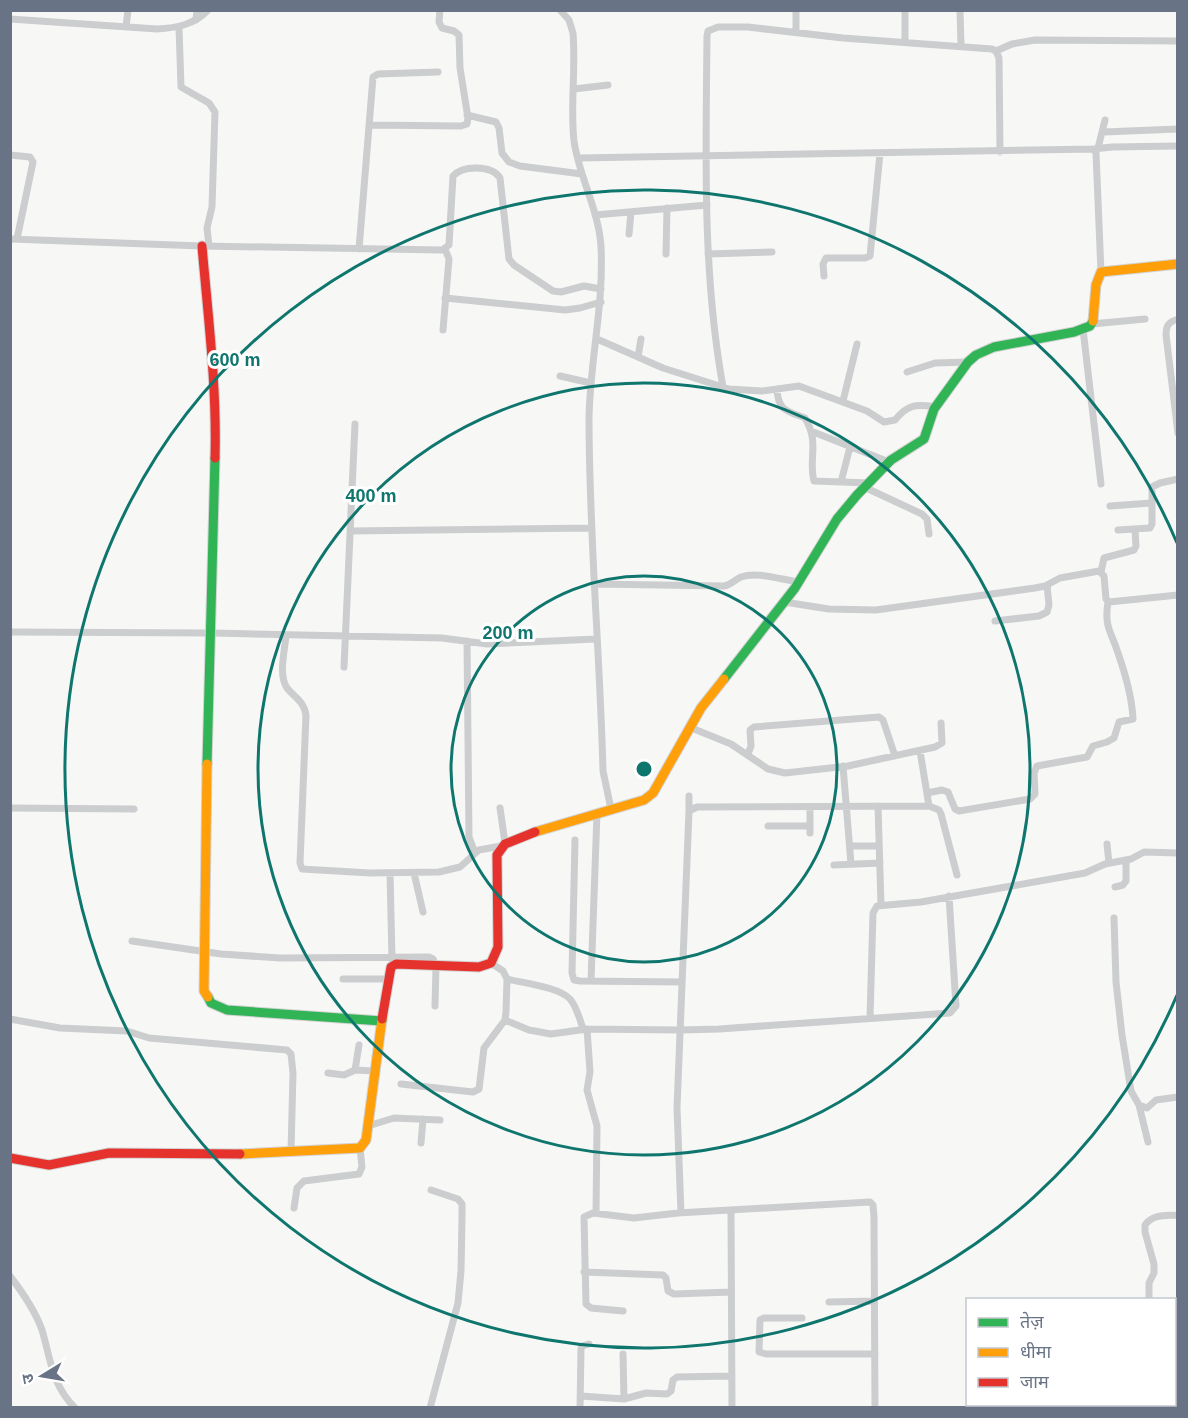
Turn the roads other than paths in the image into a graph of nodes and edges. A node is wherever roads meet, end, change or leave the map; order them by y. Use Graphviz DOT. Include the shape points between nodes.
graph roads {
  1 [pos="129,10"];
  2 [pos="197,10"];
  3 [pos="208,10"];
  4 [pos="440,10"];
  5 [pos="796,10"];
  6 [pos="904,10"];
  7 [pos="960,10"];
  8 [pos="561,11"];
  9 [pos="10,19"];
  10 [pos="196,20"];
  11 [pos="126,27"];
  12 [pos="179,27"];
  13 [pos="796,32"];
  14 [pos="1178,41"];
  15 [pos="905,42"];
  16 [pos="961,46"];
  17 [pos="996,51"];
  18 [pos="438,72"];
  19 [pos="608,85"];
  20 [pos="574,88"];
  21 [pos="467,115"];
  22 [pos="1104,120"];
  23 [pos="369,125"];
  24 [pos="1178,129"];
  25 [pos="1104,132"];
  26 [pos="1178,146"];
  27 [pos="1095,148"];
  28 [pos="1000,152"];
  29 [pos="880,153"];
  30 [pos="10,155"];
  31 [pos="706,157"];
  32 [pos="578,158"];
  33 [pos="582,174"];
  34 [pos="707,206"];
  35 [pos="667,208"];
  36 [pos="631,212"];
  37 [pos="595,215"];
  38 [pos="629,234"];
  39 [pos="14,239"];
  40 [pos="205,246"];
  41 [pos="359,249"];
  42 [pos="445,249"];
  43 [pos="772,252"];
  44 [pos="666,254"];
  45 [pos="708,254"];
  46 [pos="1178,264"];
  47 [pos="1101,272"];
  48 [pos="824,276"];
  49 [pos="601,289"];
  50 [pos="446,297"];
  51 [pos="601,302"];
  52 [pos="1145,319"];
  53 [pos="1178,319"];
  54 [pos="1092,324"];
  55 [pos="1083,329"];
  56 [pos="443,330"];
  57 [pos="597,339"];
  58 [pos="641,339"];
  59 [pos="857,344"];
  60 [pos="638,357"];
  61 [pos="968,362"];
  62 [pos="907,372"];
  63 [pos="560,376"];
  64 [pos="591,383"];
  65 [pos="723,387"];
  66 [pos="777,389"];
  67 [pos="843,401"];
  68 [pos="936,407"];
  69 [pos="355,424"];
  70 [pos="811,431"];
  71 [pos="1178,433"];
  72 [pos="850,447"];
  73 [pos="889,462"];
  74 [pos="1178,479"];
  75 [pos="841,482"];
  76 [pos="1101,484"];
  77 [pos="866,485"];
  78 [pos="1151,503"];
  79 [pos="1110,506"];
  80 [pos="592,528"];
  81 [pos="1118,530"];
  82 [pos="1135,530"];
  83 [pos="351,531"];
  84 [pos="929,534"];
  85 [pos="1101,572"];
  86 [pos="799,582"];
  87 [pos="594,584"];
  88 [pos="1047,585"];
  89 [pos="1178,596"];
  90 [pos="784,602"];
  91 [pos="1108,602"];
  92 [pos="995,621"];
  93 [pos="10,632"];
  94 [pos="211,633"];
  95 [pos="286,635"];
  96 [pos="346,636"];
  97 [pos="596,639"];
  98 [pos="467,641"];
  99 [pos="344,667"];
  100 [pos="941,723"];
  101 [pos="689,727"];
  102 [pos="920,751"];
  103 [pos="748,754"];
  104 [pos="895,756"];
  105 [pos="843,766"];
  106 [pos="927,793"];
  107 [pos="689,795"];
  108 [pos="878,806"];
  109 [pos="929,806"];
  110 [pos="847,807"];
  111 [pos="10,808"];
  112 [pos="500,808"];
  113 [pos="810,808"];
  114 [pos="134,809"];
  115 [pos="611,809"];
  116 [pos="689,811"];
  117 [pos="597,813"];
  118 [pos="768,826"];
  119 [pos="575,840"];
  120 [pos="503,844"];
  121 [pos="1107,844"];
  122 [pos="850,846"];
  123 [pos="879,846"];
  124 [pos="475,853"];
  125 [pos="1178,853"];
  126 [pos="1126,861"];
  127 [pos="880,863"];
  128 [pos="1109,863"];
  129 [pos="851,864"];
  130 [pos="834,865"];
  131 [pos="390,873"];
  132 [pos="414,873"];
  133 [pos="957,875"];
  134 [pos="1115,887"];
  135 [pos="949,897"];
  136 [pos="881,905"];
  137 [pos="423,912"];
  138 [pos="1114,918"];
  139 [pos="132,941"];
  140 [pos="205,951"];
  141 [pos="392,961"];
  142 [pos="491,963"];
  143 [pos="436,966"];
  144 [pos="343,979"];
  145 [pos="388,979"];
  146 [pos="507,980"];
  147 [pos="591,981"];
  148 [pos="682,982"];
  149 [pos="435,1006"];
  150 [pos="870,1018"];
  151 [pos="10,1019"];
  152 [pos="504,1020"];
  153 [pos="382,1021"];
  154 [pos="585,1029"];
  155 [pos="680,1030"];
  156 [pos="359,1045"];
  157 [pos="355,1070"];
  158 [pos="375,1071"];
  159 [pos="328,1073"];
  160 [pos="401,1084"];
  161 [pos="1178,1097"];
  162 [pos="1139,1105"];
  163 [pos="423,1119"];
  164 [pos="440,1120"];
  165 [pos="368,1126"];
  166 [pos="1148,1142"];
  167 [pos="421,1143"];
  168 [pos="360,1148"];
  169 [pos="291,1152"];
  170 [pos="10,1158"];
  171 [pos="431,1190"];
  172 [pos="294,1208"];
  173 [pos="730,1210"];
  174 [pos="681,1213"];
  175 [pos="596,1214"];
  176 [pos="1178,1215"];
  177 [pos="584,1272"];
  178 [pos="10,1276"];
  179 [pos="731,1292"];
  180 [pos="1149,1298"];
  181 [pos="874,1301"];
  182 [pos="829,1302"];
  183 [pos="623,1311"];
  184 [pos="802,1318"];
  185 [pos="589,1344"];
  186 [pos="623,1354"];
  187 [pos="874,1354"];
  188 [pos="732,1376"];
  189 [pos="581,1396"];
  190 [pos="624,1399"];
  191 [pos="75,1407"];
  192 [pos="430,1407"];
  193 [pos="580,1407"];
  194 [pos="732,1407"];
  195 [pos="875,1407"];
  1 -- 11 [label="street"];
  2 -- 10 [label="street"];
  3 -- 10 [label="street"];
  4 -- 21 [label="street" via="441,28 459,36"];
  5 -- 13 [label="street"];
  6 -- 15 [label="street"];
  7 -- 16 [label="street"];
  8 -- 20 [label="street" via="573,33"];
  9 -- 11 [label="street"];
  10 -- 12 [label="street"];
  11 -- 12 [label="street"];
  12 -- 40 [label="street" via="181,87 209,103 215,112 212,207"];
  13 -- 15 [label="street"];
  13 -- 31 [label="street" via="748,27 708,31"];
  14 -- 17 [label="street" via="1035,40"];
  15 -- 16 [label="street"];
  16 -- 17 [label="street"];
  17 -- 28 [label="street"];
  18 -- 23 [label="street" via="374,76"];
  19 -- 20 [label="street"];
  20 -- 32 [label="street"];
  21 -- 23 [label="street" via="467,123 461,126"];
  21 -- 33 [label="street" via="496,122 502,153 509,162"];
  22 -- 27 [label="street"];
  23 -- 41 [label="street"];
  24 -- 25 [label="street"];
  26 -- 27 [label="street"];
  27 -- 28 [label="street"];
  27 -- 47 [label="street"];
  28 -- 29 [label="street"];
  29 -- 31 [label="street"];
  29 -- 48 [label="street" via="871,254 865,258 826,258"];
  30 -- 39 [label="street" via="30,157 33,162"];
  31 -- 32 [label="street"];
  31 -- 34 [label="street"];
  32 -- 33 [label="street"];
  33 -- 37 [label="street"];
  34 -- 35 [label="street"];
  34 -- 45 [label="street"];
  35 -- 36 [label="street"];
  35 -- 44 [label="street"];
  36 -- 37 [label="street"];
  36 -- 38 [label="street"];
  37 -- 49 [label="street" via="601,244"];
  39 -- 40 [label="street"];
  40 -- 41 [label="street"];
  40 -- 94 [label="street" via="216,422"];
  41 -- 42 [label="street"];
  42 -- 49 [label="street" via="449,245 453,176 461,170 492,170 500,178 507,249 512,262 557,292 584,286"];
  42 -- 50 [label="street" via="449,259"];
  43 -- 45 [label="street"];
  45 -- 65 [label="street" via="712,322"];
  46 -- 47 [label="street"];
  47 -- 54 [label="street"];
  49 -- 51 [label="street"];
  50 -- 51 [label="street" via="565,310"];
  50 -- 56 [label="street"];
  51 -- 57 [label="street"];
  52 -- 54 [label="street"];
  53 -- 71 [label="street" via="1166,326 1166,335"];
  54 -- 55 [label="street"];
  55 -- 61 [label="street" via="994,347"];
  55 -- 76 [label="street"];
  57 -- 60 [label="street"];
  57 -- 64 [label="street"];
  58 -- 60 [label="street"];
  59 -- 67 [label="street"];
  60 -- 65 [label="street"];
  61 -- 62 [label="street" via="934,363"];
  61 -- 68 [label="street"];
  63 -- 64 [label="street"];
  64 -- 80 [label="street"];
  65 -- 66 [label="street" via="747,392"];
  66 -- 67 [label="street" via="799,386"];
  66 -- 70 [label="street" via="780,404 789,414 805,418"];
  67 -- 68 [label="street" via="887,422 895,420 908,407"];
  68 -- 73 [label="street" via="924,439"];
  69 -- 83 [label="street"];
  70 -- 72 [label="street"];
  70 -- 75 [label="street" via="813,480"];
  72 -- 73 [label="street"];
  72 -- 75 [label="street"];
  73 -- 77 [label="street"];
  74 -- 78 [label="street" via="1152,487"];
  75 -- 77 [label="street"];
  77 -- 84 [label="street" via="922,514 927,519"];
  77 -- 86 [label="street" via="837,519"];
  78 -- 79 [label="street"];
  78 -- 82 [label="street" via="1151,526"];
  80 -- 83 [label="street"];
  80 -- 87 [label="street"];
  81 -- 82 [label="street"];
  82 -- 85 [label="street" via="1134,550 1104,558"];
  83 -- 96 [label="street"];
  85 -- 88 [label="street" via="1060,578"];
  85 -- 91 [label="street"];
  86 -- 87 [label="street" via="751,576 724,586"];
  86 -- 90 [label="street"];
  87 -- 97 [label="street"];
  88 -- 90 [label="street" via="876,610"];
  88 -- 92 [label="street" via="1047,612"];
  89 -- 91 [label="street"];
  90 -- 101 [label="street"];
  91 -- 106 [label="street" via="1107,627 1122,665 1133,719 1119,722 1114,738 1093,746 1087,758 1036,767 1035,794 1030,799 959,811 948,792"];
  93 -- 94 [label="street"];
  94 -- 95 [label="street"];
  94 -- 140 [label="street"];
  95 -- 96 [label="street"];
  95 -- 131 [label="street" via="284,681 303,704 306,715 301,867 310,871"];
  96 -- 98 [label="street"];
  96 -- 99 [label="street"];
  97 -- 98 [label="street" via="487,644"];
  97 -- 115 [label="street" via="603,771"];
  98 -- 124 [label="street" via="469,837"];
  100 -- 102 [label="street" via="942,743"];
  101 -- 103 [label="street"];
  101 -- 115 [label="street" via="652,793 644,800"];
  102 -- 104 [label="street"];
  102 -- 106 [label="street"];
  103 -- 104 [label="street" via="750,730 754,728 879,717"];
  103 -- 105 [label="street" via="768,769 785,773"];
  104 -- 105 [label="street"];
  105 -- 110 [label="street"];
  106 -- 109 [label="street"];
  107 -- 116 [label="street"];
  108 -- 109 [label="street"];
  108 -- 110 [label="street"];
  108 -- 123 [label="street"];
  109 -- 133 [label="street" via="941,814"];
  110 -- 113 [label="street"];
  110 -- 122 [label="street"];
  111 -- 114 [label="street"];
  112 -- 120 [label="street"];
  113 -- 116 [label="street" via="697,807"];
  113 -- 118 [label="street" via="810,830"];
  115 -- 117 [label="street"];
  116 -- 148 [label="street"];
  117 -- 120 [label="street"];
  117 -- 147 [label="street"];
  119 -- 147 [label="street" via="572,973 576,981"];
  120 -- 124 [label="street"];
  120 -- 142 [label="street" via="496,864 498,947"];
  121 -- 128 [label="street"];
  122 -- 123 [label="street"];
  122 -- 129 [label="street"];
  123 -- 127 [label="street"];
  124 -- 132 [label="street" via="460,867"];
  125 -- 126 [label="street" via="1148,851"];
  126 -- 128 [label="street"];
  126 -- 134 [label="street" via="1126,881"];
  127 -- 129 [label="street"];
  127 -- 136 [label="street"];
  128 -- 135 [label="street" via="1085,873"];
  129 -- 130 [label="street"];
  131 -- 132 [label="street"];
  131 -- 141 [label="street"];
  132 -- 137 [label="street"];
  135 -- 136 [label="street"];
  135 -- 150 [label="street" via="955,1009 935,1015"];
  136 -- 150 [label="street" via="873,913"];
  138 -- 162 [label="street" via="1122,1035 1131,1091"];
  139 -- 140 [label="street"];
  140 -- 141 [label="street"];
  140 -- 153 [label="street" via="204,991 218,1007"];
  141 -- 143 [label="street"];
  141 -- 145 [label="street"];
  142 -- 143 [label="street" via="479,967"];
  142 -- 146 [label="street" via="503,971"];
  143 -- 149 [label="street"];
  144 -- 145 [label="street"];
  145 -- 153 [label="street"];
  146 -- 152 [label="street"];
  146 -- 154 [label="street" via="568,997"];
  147 -- 148 [label="street"];
  148 -- 155 [label="street"];
  150 -- 155 [label="street"];
  151 -- 169 [label="street" via="60,1028 127,1031 149,1038 287,1050 293,1073"];
  152 -- 154 [label="street" via="544,1033"];
  152 -- 160 [label="street" via="484,1048 477,1091"];
  153 -- 158 [label="street"];
  154 -- 155 [label="street"];
  154 -- 175 [label="street" via="590,1072 587,1090 597,1133"];
  155 -- 174 [label="street" via="677,1131"];
  156 -- 157 [label="street"];
  157 -- 158 [label="street"];
  157 -- 159 [label="street" via="344,1075"];
  158 -- 165 [label="street"];
  161 -- 162 [label="street" via="1156,1100 1147,1108"];
  162 -- 166 [label="street"];
  163 -- 164 [label="street"];
  163 -- 165 [label="street" via="394,1118"];
  163 -- 167 [label="street"];
  165 -- 168 [label="street"];
  168 -- 169 [label="street"];
  168 -- 172 [label="street" via="359,1174 304,1181 297,1188"];
  169 -- 170 [label="street" via="109,1153 49,1165"];
  171 -- 192 [label="street" via="462,1204 462,1271 458,1304"];
  173 -- 174 [label="street"];
  173 -- 179 [label="street"];
  173 -- 181 [label="street" via="870,1202 874,1217"];
  174 -- 175 [label="street" via="634,1218"];
  175 -- 177 [label="street" via="584,1217"];
  176 -- 180 [label="street" via="1155,1216 1145,1225 1154,1264"];
  177 -- 179 [label="street" via="663,1275 668,1291 674,1294"];
  177 -- 183 [label="street" via="587,1306"];
  178 -- 191 [label="street" via="38,1319 54,1377"];
  179 -- 188 [label="street"];
  181 -- 182 [label="street"];
  181 -- 187 [label="street"];
  184 -- 187 [label="street" via="760,1320 760,1353"];
  185 -- 189 [label="street" via="581,1349"];
  186 -- 190 [label="street"];
  187 -- 195 [label="street"];
  188 -- 190 [label="street" via="677,1377 669,1393 646,1393"];
  188 -- 194 [label="street"];
  189 -- 190 [label="street"];
  189 -- 193 [label="street"];
}
